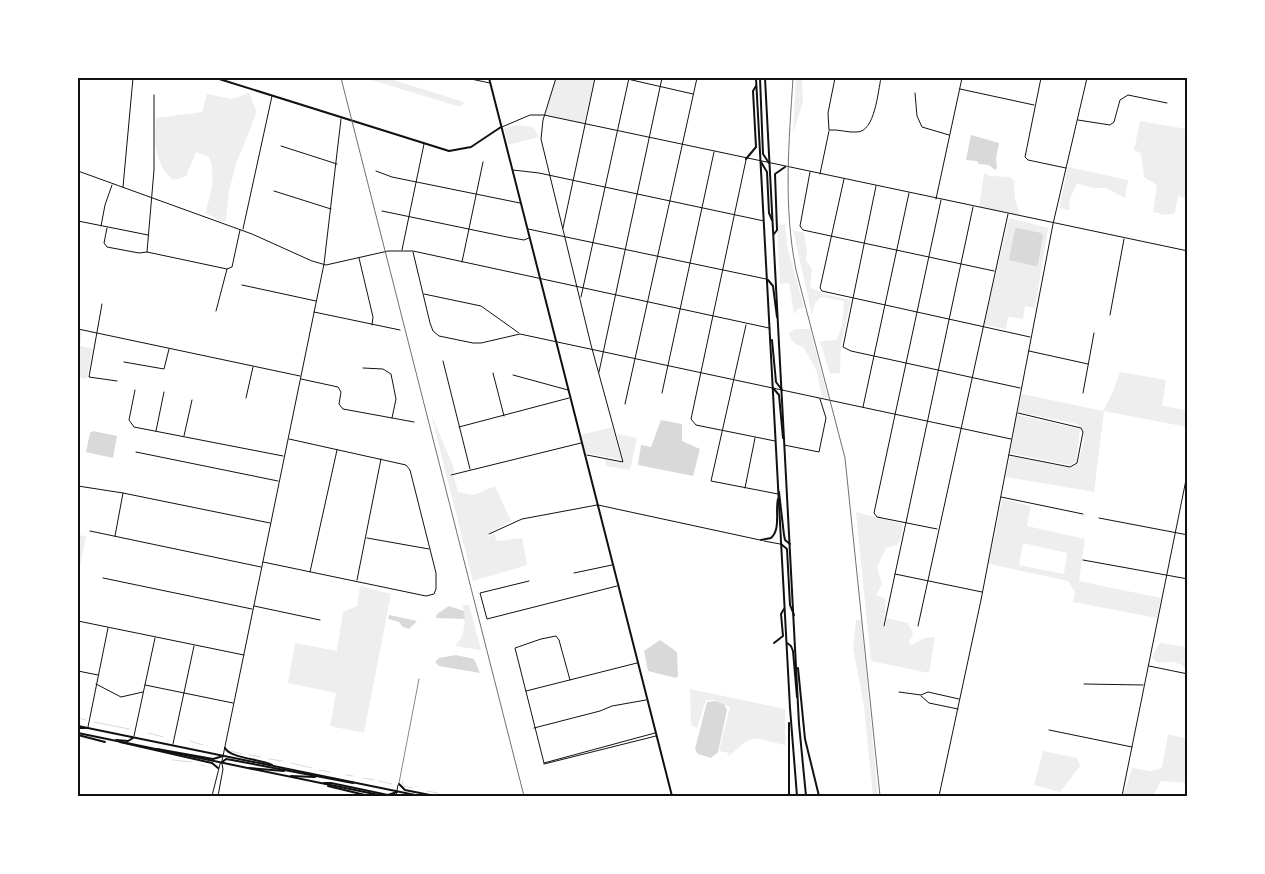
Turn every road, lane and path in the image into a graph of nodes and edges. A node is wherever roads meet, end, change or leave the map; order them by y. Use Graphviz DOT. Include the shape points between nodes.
graph roads {
  1 [pos="133,78"];
  2 [pos="216,78"];
  3 [pos="466,78"];
  4 [pos="489,78"];
  5 [pos="556,78"];
  6 [pos="595,78"];
  7 [pos="623,78"];
  8 [pos="629,78"];
  9 [pos="662,78"];
  10 [pos="697,78"];
  11 [pos="758,78"];
  12 [pos="765,78"];
  13 [pos="835,78"];
  14 [pos="881,78"];
  15 [pos="962,78"];
  16 [pos="1041,78"];
  17 [pos="1086,78"];
  18 [pos="225,79"];
  19 [pos="490,82"];
  20 [pos="757,84"];
  21 [pos="660,86"];
  22 [pos="960,89"];
  23 [pos="915,93"];
  24 [pos="693,94"];
  25 [pos="154,95"];
  26 [pos="272,96"];
  27 [pos="1167,103"];
  28 [pos="1035,105"];
  29 [pos="544,115"];
  30 [pos="341,118"];
  31 [pos="1077,120"];
  32 [pos="584,124"];
  33 [pos="502,127"];
  34 [pos="617,130"];
  35 [pos="830,130"];
  36 [pos="950,135"];
  37 [pos="649,138"];
  38 [pos="424,144"];
  39 [pos="682,144"];
  40 [pos="281,146"];
  41 [pos="714,152"];
  42 [pos="746,159"];
  43 [pos="482,162"];
  44 [pos="761,162"];
  45 [pos="337,164"];
  46 [pos="770,164"];
  47 [pos="785,167"];
  48 [pos="1066,168"];
  49 [pos="513,170"];
  50 [pos="78,171"];
  51 [pos="376,171"];
  52 [pos="810,172"];
  53 [pos="820,174"];
  54 [pos="549,175"];
  55 [pos="572,180"];
  56 [pos="844,180"];
  57 [pos="416,182"];
  58 [pos="113,184"];
  59 [pos="876,186"];
  60 [pos="123,187"];
  61 [pos="605,187"];
  62 [pos="274,190"];
  63 [pos="637,194"];
  64 [pos="909,194"];
  65 [pos="476,195"];
  66 [pos="152,198"];
  67 [pos="936,199"];
  68 [pos="941,200"];
  69 [pos="670,201"];
  70 [pos="521,203"];
  71 [pos="973,207"];
  72 [pos="702,208"];
  73 [pos="331,209"];
  74 [pos="382,211"];
  75 [pos="1008,214"];
  76 [pos="734,215"];
  77 [pos="409,217"];
  78 [pos="78,221"];
  79 [pos="764,221"];
  80 [pos="773,222"];
  81 [pos="1053,224"];
  82 [pos="101,226"];
  83 [pos="107,228"];
  84 [pos="563,228"];
  85 [pos="469,229"];
  86 [pos="528,229"];
  87 [pos="242,230"];
  88 [pos="774,234"];
  89 [pos="149,235"];
  90 [pos="564,236"];
  91 [pos="832,236"];
  92 [pos="530,238"];
  93 [pos="1125,238"];
  94 [pos="593,242"];
  95 [pos="864,243"];
  96 [pos="625,249"];
  97 [pos="896,249"];
  98 [pos="402,250"];
  99 [pos="413,251"];
  100 [pos="1188,251"];
  101 [pos="146,252"];
  102 [pos="658,256"];
  103 [pos="929,256"];
  104 [pos="358,257"];
  105 [pos="462,262"];
  106 [pos="690,263"];
  107 [pos="324,264"];
  108 [pos="961,264"];
  109 [pos="227,269"];
  110 [pos="722,270"];
  111 [pos="994,271"];
  112 [pos="540,279"];
  113 [pos="767,279"];
  114 [pos="242,284"];
  115 [pos="578,287"];
  116 [pos="583,288"];
  117 [pos="423,294"];
  118 [pos="615,296"];
  119 [pos="581,298"];
  120 [pos="852,298"];
  121 [pos="316,301"];
  122 [pos="648,303"];
  123 [pos="102,304"];
  124 [pos="885,305"];
  125 [pos="680,310"];
  126 [pos="216,311"];
  127 [pos="314,312"];
  128 [pos="917,312"];
  129 [pos="1110,314"];
  130 [pos="713,317"];
  131 [pos="778,319"];
  132 [pos="949,319"];
  133 [pos="746,324"];
  134 [pos="372,325"];
  135 [pos="982,326"];
  136 [pos="770,328"];
  137 [pos="78,329"];
  138 [pos="400,330"];
  139 [pos="1094,333"];
  140 [pos="98,334"];
  141 [pos="520,334"];
  142 [pos="770,334"];
  143 [pos="1031,337"];
  144 [pos="556,341"];
  145 [pos="169,348"];
  146 [pos="592,349"];
  147 [pos="603,351"];
  148 [pos="1028,351"];
  149 [pos="874,357"];
  150 [pos="635,358"];
  151 [pos="443,361"];
  152 [pos="124,362"];
  153 [pos="906,363"];
  154 [pos="1088,364"];
  155 [pos="668,365"];
  156 [pos="253,366"];
  157 [pos="363,368"];
  158 [pos="939,370"];
  159 [pos="700,372"];
  160 [pos="493,373"];
  161 [pos="599,373"];
  162 [pos="513,374"];
  163 [pos="300,377"];
  164 [pos="971,377"];
  165 [pos="734,379"];
  166 [pos="117,381"];
  167 [pos="773,388"];
  168 [pos="1021,388"];
  169 [pos="135,390"];
  170 [pos="782,390"];
  171 [pos="568,391"];
  172 [pos="164,392"];
  173 [pos="662,393"];
  174 [pos="1083,393"];
  175 [pos="246,398"];
  176 [pos="570,398"];
  177 [pos="820,398"];
  178 [pos="192,400"];
  179 [pos="624,404"];
  180 [pos="863,407"];
  181 [pos="1016,413"];
  182 [pos="895,414"];
  183 [pos="504,416"];
  184 [pos="392,418"];
  185 [pos="928,421"];
  186 [pos="414,422"];
  187 [pos="459,427"];
  188 [pos="960,428"];
  189 [pos="722,430"];
  190 [pos="156,431"];
  191 [pos="184,436"];
  192 [pos="755,437"];
  193 [pos="288,439"];
  194 [pos="1011,439"];
  195 [pos="776,441"];
  196 [pos="582,442"];
  197 [pos="784,445"];
  198 [pos="337,449"];
  199 [pos="136,452"];
  200 [pos="1009,454"];
  201 [pos="585,455"];
  202 [pos="284,456"];
  203 [pos="381,458"];
  204 [pos="470,470"];
  205 [pos="1188,470"];
  206 [pos="452,475"];
  207 [pos="279,481"];
  208 [pos="78,486"];
  209 [pos="744,488"];
  210 [pos="778,488"];
  211 [pos="123,493"];
  212 [pos="778,494"];
  213 [pos="1000,497"];
  214 [pos="598,504"];
  215 [pos="1083,514"];
  216 [pos="1099,518"];
  217 [pos="906,522"];
  218 [pos="270,523"];
  219 [pos="938,530"];
  220 [pos="90,532"];
  221 [pos="1175,533"];
  222 [pos="489,534"];
  223 [pos="1188,535"];
  224 [pos="115,536"];
  225 [pos="366,538"];
  226 [pos="761,540"];
  227 [pos="781,544"];
  228 [pos="790,544"];
  229 [pos="430,549"];
  230 [pos="1083,560"];
  231 [pos="263,562"];
  232 [pos="612,565"];
  233 [pos="262,567"];
  234 [pos="310,572"];
  235 [pos="574,573"];
  236 [pos="895,574"];
  237 [pos="1167,575"];
  238 [pos="103,578"];
  239 [pos="1188,579"];
  240 [pos="528,581"];
  241 [pos="926,581"];
  242 [pos="356,582"];
  243 [pos="617,586"];
  244 [pos="982,592"];
  245 [pos="254,606"];
  246 [pos="784,606"];
  247 [pos="253,610"];
  248 [pos="795,617"];
  249 [pos="320,620"];
  250 [pos="78,621"];
  251 [pos="884,626"];
  252 [pos="918,626"];
  253 [pos="108,627"];
  254 [pos="155,637"];
  255 [pos="774,643"];
  256 [pos="786,643"];
  257 [pos="194,645"];
  258 [pos="244,655"];
  259 [pos="797,658"];
  260 [pos="637,662"];
  261 [pos="1148,665"];
  262 [pos="78,671"];
  263 [pos="1188,674"];
  264 [pos="98,675"];
  265 [pos="419,679"];
  266 [pos="570,680"];
  267 [pos="96,684"];
  268 [pos="145,684"];
  269 [pos="1084,684"];
  270 [pos="1144,685"];
  271 [pos="524,691"];
  272 [pos="143,692"];
  273 [pos="899,692"];
  274 [pos="184,693"];
  275 [pos="921,696"];
  276 [pos="647,700"];
  277 [pos="798,700"];
  278 [pos="960,700"];
  279 [pos="234,703"];
  280 [pos="790,708"];
  281 [pos="958,709"];
  282 [pos="78,727"];
  283 [pos="88,728"];
  284 [pos="534,728"];
  285 [pos="1050,730"];
  286 [pos="78,734"];
  287 [pos="656,735"];
  288 [pos="134,737"];
  289 [pos="111,740"];
  290 [pos="118,741"];
  291 [pos="105,742"];
  292 [pos="173,746"];
  293 [pos="1132,747"];
  294 [pos="225,748"];
  295 [pos="154,749"];
  296 [pos="223,756"];
  297 [pos="221,763"];
  298 [pos="274,766"];
  299 [pos="218,768"];
  300 [pos="247,768"];
  301 [pos="284,771"];
  302 [pos="289,777"];
  303 [pos="315,777"];
  304 [pos="356,783"];
  305 [pos="323,784"];
  306 [pos="399,784"];
  307 [pos="397,792"];
  308 [pos="212,796"];
  309 [pos="218,796"];
  310 [pos="369,796"];
  311 [pos="384,796"];
  312 [pos="397,796"];
  313 [pos="407,796"];
  314 [pos="420,796"];
  315 [pos="434,796"];
  316 [pos="672,796"];
  317 [pos="789,796"];
  318 [pos="797,796"];
  319 [pos="806,796"];
  320 [pos="819,796"];
  321 [pos="939,796"];
  322 [pos="1122,796"];
  1 -- 60 [label="street"];
  2 -- 18 [label="main road"];
  3 -- 19 [label="street"];
  4 -- 19 [label="main road"];
  5 -- 29 [label="street"];
  6 -- 32 [label="street"];
  7 -- 8 [label="street"];
  8 -- 21 [label="street"];
  8 -- 34 [label="street"];
  9 -- 21 [label="street"];
  10 -- 24 [label="street"];
  11 -- 20 [label="main road"];
  11 -- 46 [label="main road" via="764,154"];
  12 -- 46 [label="main road"];
  13 -- 35 [label="street" via="828,114"];
  14 -- 35 [label="street" via="868,128 860,132"];
  15 -- 22 [label="street"];
  16 -- 28 [label="street"];
  17 -- 31 [label="street"];
  18 -- 26 [label="main road"];
  19 -- 33 [label="main road"];
  20 -- 42 [label="main road" via="753,92 756,147"];
  20 -- 44 [label="main road"];
  21 -- 24 [label="street"];
  21 -- 37 [label="street"];
  22 -- 28 [label="street"];
  22 -- 36 [label="street"];
  23 -- 36 [label="street" via="917,116 922,127"];
  24 -- 39 [label="street"];
  25 -- 66 [label="street"];
  26 -- 30 [label="main road"];
  26 -- 87 [label="street"];
  27 -- 31 [label="street" via="1128,95 1120,100 1114,122 1110,125"];
  28 -- 48 [label="street" via="1025,157"];
  29 -- 32 [label="street"];
  29 -- 33 [label="street" via="530,115"];
  29 -- 54 [label="street" via="540,136"];
  30 -- 38 [label="main road"];
  30 -- 45 [label="street"];
  31 -- 48 [label="street"];
  32 -- 34 [label="street"];
  32 -- 55 [label="street"];
  33 -- 38 [label="main road" via="466,149 448,151"];
  33 -- 49 [label="main road"];
  34 -- 37 [label="street"];
  34 -- 61 [label="street"];
  35 -- 53 [label="street"];
  36 -- 67 [label="street"];
  37 -- 39 [label="street"];
  37 -- 63 [label="street"];
  38 -- 57 [label="street"];
  39 -- 41 [label="street"];
  39 -- 69 [label="street"];
  40 -- 45 [label="street"];
  41 -- 42 [label="street"];
  41 -- 72 [label="street"];
  42 -- 44 [label="street"];
  42 -- 76 [label="street"];
  43 -- 65 [label="street"];
  44 -- 46 [label="street"];
  44 -- 79 [label="main road"];
  44 -- 80 [label="main road" via="767,172 769,213"];
  45 -- 73 [label="street"];
  46 -- 47 [label="street"];
  46 -- 80 [label="main road"];
  47 -- 52 [label="street"];
  47 -- 88 [label="main road" via="775,174 777,230"];
  48 -- 81 [label="street"];
  49 -- 54 [label="street"];
  49 -- 70 [label="main road"];
  50 -- 58 [label="street"];
  51 -- 57 [label="street" via="392,178"];
  52 -- 53 [label="street"];
  52 -- 91 [label="street" via="800,228"];
  53 -- 56 [label="street"];
  54 -- 55 [label="street"];
  54 -- 84 [label="street"];
  55 -- 61 [label="street"];
  55 -- 84 [label="street"];
  56 -- 59 [label="street"];
  56 -- 91 [label="street"];
  57 -- 65 [label="street"];
  57 -- 77 [label="street"];
  58 -- 60 [label="street"];
  58 -- 82 [label="street"];
  59 -- 64 [label="street"];
  59 -- 95 [label="street"];
  60 -- 66 [label="street"];
  61 -- 63 [label="street"];
  61 -- 94 [label="street"];
  62 -- 73 [label="street"];
  63 -- 69 [label="street"];
  63 -- 96 [label="street"];
  64 -- 67 [label="street"];
  64 -- 97 [label="street"];
  65 -- 70 [label="street"];
  65 -- 85 [label="street"];
  66 -- 87 [label="street"];
  66 -- 89 [label="street"];
  67 -- 68 [label="street"];
  68 -- 71 [label="street"];
  68 -- 103 [label="street"];
  69 -- 72 [label="street"];
  69 -- 102 [label="street"];
  70 -- 86 [label="main road"];
  71 -- 75 [label="street"];
  71 -- 108 [label="street"];
  72 -- 76 [label="street"];
  72 -- 106 [label="street"];
  73 -- 107 [label="street"];
  74 -- 77 [label="street"];
  75 -- 81 [label="street"];
  75 -- 111 [label="street"];
  76 -- 79 [label="street"];
  76 -- 110 [label="street"];
  77 -- 85 [label="street"];
  77 -- 98 [label="street"];
  78 -- 82 [label="street"];
  79 -- 113 [label="main road"];
  80 -- 88 [label="main road"];
  81 -- 93 [label="street"];
  81 -- 143 [label="street"];
  82 -- 83 [label="street"];
  83 -- 89 [label="street"];
  83 -- 101 [label="street" via="104,243 107,247"];
  84 -- 90 [label="street"];
  85 -- 92 [label="street" via="521,240"];
  85 -- 105 [label="street"];
  86 -- 90 [label="street"];
  86 -- 92 [label="main road"];
  87 -- 107 [label="street"];
  87 -- 109 [label="street" via="232,266"];
  88 -- 131 [label="main road"];
  89 -- 101 [label="street"];
  90 -- 94 [label="street"];
  90 -- 115 [label="street"];
  91 -- 95 [label="street"];
  91 -- 120 [label="street" via="821,290"];
  92 -- 112 [label="main road"];
  93 -- 100 [label="street"];
  93 -- 129 [label="street"];
  94 -- 96 [label="street"];
  94 -- 116 [label="street"];
  95 -- 97 [label="street"];
  95 -- 120 [label="street"];
  96 -- 102 [label="street"];
  96 -- 118 [label="street"];
  97 -- 103 [label="street"];
  97 -- 124 [label="street"];
  98 -- 99 [label="street"];
  98 -- 104 [label="street"];
  99 -- 105 [label="street"];
  99 -- 117 [label="street"];
  101 -- 109 [label="street"];
  102 -- 106 [label="street"];
  102 -- 122 [label="street"];
  103 -- 108 [label="street"];
  103 -- 128 [label="street"];
  104 -- 107 [label="street"];
  104 -- 134 [label="street" via="373,317"];
  105 -- 112 [label="street"];
  106 -- 110 [label="street"];
  106 -- 125 [label="street"];
  107 -- 121 [label="street"];
  108 -- 111 [label="street"];
  108 -- 132 [label="street"];
  109 -- 126 [label="street"];
  110 -- 113 [label="street"];
  110 -- 130 [label="street"];
  111 -- 135 [label="street"];
  112 -- 115 [label="street"];
  112 -- 144 [label="main road"];
  113 -- 131 [label="main road" via="773,286"];
  113 -- 136 [label="main road"];
  114 -- 121 [label="street"];
  115 -- 116 [label="street"];
  115 -- 119 [label="street"];
  116 -- 118 [label="street"];
  116 -- 119 [label="street"];
  117 -- 141 [label="street" via="486,308"];
  117 -- 141 [label="street" via="435,334 477,343"];
  118 -- 122 [label="street"];
  118 -- 147 [label="street"];
  119 -- 146 [label="street"];
  120 -- 124 [label="street"];
  120 -- 149 [label="street" via="843,347"];
  121 -- 127 [label="street"];
  122 -- 125 [label="street"];
  122 -- 150 [label="street"];
  123 -- 140 [label="street"];
  124 -- 128 [label="street"];
  124 -- 149 [label="street"];
  125 -- 130 [label="street"];
  125 -- 155 [label="street"];
  127 -- 134 [label="street"];
  127 -- 163 [label="street"];
  128 -- 132 [label="street"];
  128 -- 153 [label="street"];
  130 -- 133 [label="street"];
  130 -- 159 [label="street"];
  131 -- 170 [label="main road"];
  132 -- 135 [label="street"];
  132 -- 158 [label="street"];
  133 -- 136 [label="street"];
  133 -- 165 [label="street"];
  134 -- 138 [label="street"];
  135 -- 143 [label="street"];
  135 -- 164 [label="street"];
  136 -- 142 [label="main road"];
  137 -- 140 [label="street"];
  139 -- 154 [label="street"];
  140 -- 145 [label="street"];
  140 -- 166 [label="street" via="89,377"];
  141 -- 144 [label="street"];
  142 -- 167 [label="main road"];
  142 -- 170 [label="main road" via="776,382"];
  143 -- 148 [label="street"];
  144 -- 146 [label="street"];
  144 -- 171 [label="main road"];
  145 -- 152 [label="street" via="164,369"];
  145 -- 156 [label="street"];
  146 -- 147 [label="street"];
  146 -- 161 [label="street"];
  147 -- 150 [label="street"];
  147 -- 161 [label="street"];
  148 -- 154 [label="street"];
  148 -- 168 [label="street"];
  149 -- 153 [label="street"];
  149 -- 180 [label="street"];
  150 -- 155 [label="street"];
  150 -- 179 [label="street"];
  151 -- 187 [label="street"];
  153 -- 158 [label="street"];
  153 -- 182 [label="street"];
  154 -- 174 [label="street"];
  155 -- 159 [label="street"];
  155 -- 173 [label="street"];
  156 -- 163 [label="street"];
  156 -- 175 [label="street"];
  157 -- 184 [label="street" via="383,369 391,374 396,399"];
  158 -- 164 [label="street"];
  158 -- 185 [label="street"];
  159 -- 165 [label="street"];
  159 -- 189 [label="street" via="692,422"];
  160 -- 183 [label="street"];
  161 -- 201 [label="street" via="623,462"];
  162 -- 171 [label="street"];
  163 -- 184 [label="street" via="338,387 341,392 339,404 343,409"];
  163 -- 193 [label="street"];
  164 -- 168 [label="street"];
  164 -- 188 [label="street"];
  165 -- 167 [label="street"];
  165 -- 189 [label="street"];
  167 -- 170 [label="street"];
  167 -- 195 [label="main road"];
  167 -- 197 [label="main road" via="779,395"];
  168 -- 181 [label="street"];
  169 -- 190 [label="street" via="130,424"];
  170 -- 177 [label="street"];
  170 -- 197 [label="main road"];
  171 -- 176 [label="main road"];
  172 -- 190 [label="street"];
  176 -- 183 [label="street"];
  176 -- 196 [label="main road"];
  177 -- 180 [label="street"];
  177 -- 197 [label="street" via="826,418 819,452"];
  178 -- 191 [label="street"];
  180 -- 182 [label="street"];
  181 -- 194 [label="street"];
  181 -- 200 [label="street" via="1081,428 1077,463 1070,466"];
  182 -- 185 [label="street"];
  182 -- 217 [label="street" via="874,515"];
  183 -- 187 [label="street"];
  184 -- 186 [label="street"];
  185 -- 188 [label="street"];
  185 -- 217 [label="street"];
  187 -- 204 [label="street"];
  188 -- 194 [label="street"];
  188 -- 219 [label="street"];
  189 -- 192 [label="street"];
  189 -- 209 [label="street" via="711,481"];
  190 -- 191 [label="street"];
  191 -- 202 [label="street"];
  192 -- 195 [label="street"];
  192 -- 209 [label="street"];
  193 -- 198 [label="street"];
  193 -- 202 [label="street"];
  194 -- 200 [label="street"];
  195 -- 210 [label="main road"];
  196 -- 201 [label="main road"];
  196 -- 204 [label="street"];
  197 -- 228 [label="main road"];
  198 -- 203 [label="street"];
  198 -- 234 [label="street"];
  199 -- 207 [label="street"];
  200 -- 213 [label="street"];
  201 -- 214 [label="main road"];
  202 -- 207 [label="street"];
  203 -- 225 [label="street"];
  203 -- 229 [label="street" via="403,464 410,470"];
  204 -- 206 [label="street"];
  205 -- 221 [label="street"];
  207 -- 218 [label="street"];
  208 -- 211 [label="street"];
  209 -- 212 [label="street"];
  210 -- 212 [label="main road"];
  210 -- 228 [label="main road" via="785,540"];
  211 -- 218 [label="street"];
  211 -- 224 [label="street"];
  212 -- 226 [label="main road" via="777,531 771,538"];
  212 -- 227 [label="main road"];
  213 -- 215 [label="street"];
  213 -- 244 [label="street"];
  214 -- 222 [label="street" via="522,519"];
  214 -- 226 [label="street"];
  214 -- 232 [label="main road"];
  216 -- 221 [label="street"];
  217 -- 219 [label="street"];
  217 -- 236 [label="street"];
  218 -- 231 [label="street"];
  219 -- 241 [label="street"];
  220 -- 224 [label="street"];
  221 -- 223 [label="street"];
  221 -- 237 [label="street"];
  224 -- 233 [label="street"];
  225 -- 229 [label="street"];
  225 -- 242 [label="street"];
  226 -- 227 [label="street"];
  227 -- 228 [label="street"];
  227 -- 246 [label="main road"];
  227 -- 248 [label="main road" via="787,549 790,605"];
  228 -- 248 [label="main road"];
  229 -- 242 [label="street" via="437,579 435,592 426,596"];
  230 -- 237 [label="street"];
  231 -- 233 [label="street"];
  231 -- 234 [label="street"];
  232 -- 235 [label="street"];
  232 -- 243 [label="main road"];
  233 -- 245 [label="street"];
  234 -- 242 [label="street"];
  236 -- 241 [label="street"];
  236 -- 251 [label="street"];
  237 -- 239 [label="street"];
  237 -- 261 [label="street"];
  238 -- 247 [label="street"];
  240 -- 243 [label="street" via="480,593 487,619"];
  241 -- 244 [label="street"];
  241 -- 252 [label="street"];
  243 -- 260 [label="main road"];
  244 -- 278 [label="street"];
  245 -- 247 [label="street"];
  245 -- 249 [label="street"];
  246 -- 255 [label="main road" via="782,636"];
  246 -- 256 [label="main road"];
  247 -- 258 [label="street"];
  248 -- 259 [label="main road"];
  250 -- 253 [label="street"];
  253 -- 254 [label="street"];
  253 -- 264 [label="street"];
  254 -- 257 [label="street"];
  254 -- 268 [label="street"];
  256 -- 277 [label="main road" via="793,651"];
  256 -- 280 [label="main road"];
  257 -- 258 [label="street"];
  257 -- 274 [label="street"];
  258 -- 279 [label="street"];
  259 -- 277 [label="main road"];
  259 -- 320 [label="main road" via="805,739"];
  260 -- 266 [label="street"];
  260 -- 276 [label="main road"];
  261 -- 263 [label="street"];
  261 -- 270 [label="street"];
  262 -- 264 [label="street"];
  264 -- 267 [label="street"];
  265 -- 306 [label="lane"];
  266 -- 271 [label="street"];
  266 -- 271 [label="street" via="558,638 541,639 515,648"];
  267 -- 272 [label="street" via="122,698"];
  267 -- 283 [label="street"];
  268 -- 272 [label="street"];
  268 -- 274 [label="street"];
  269 -- 270 [label="street"];
  270 -- 293 [label="street"];
  271 -- 284 [label="street"];
  272 -- 288 [label="street"];
  273 -- 275 [label="street"];
  274 -- 279 [label="street"];
  274 -- 292 [label="street"];
  275 -- 278 [label="street" via="928,692"];
  275 -- 281 [label="street" via="929,703"];
  276 -- 284 [label="street"];
  276 -- 287 [label="main road"];
  277 -- 319 [label="main road"];
  278 -- 281 [label="street"];
  279 -- 294 [label="street"];
  280 -- 317 [label="main road"];
  280 -- 318 [label="main road"];
  281 -- 321 [label="street"];
  282 -- 283 [label="main road"];
  283 -- 288 [label="main road"];
  284 -- 287 [label="street" via="544,763"];
  285 -- 293 [label="street"];
  286 -- 289 [label="main road"];
  286 -- 291 [label="main road"];
  287 -- 316 [label="main road"];
  288 -- 289 [label="main road" via="128,741"];
  288 -- 292 [label="main road"];
  289 -- 290 [label="main road"];
  290 -- 295 [label="main road"];
  290 -- 299 [label="main road" via="124,745 212,763"];
  292 -- 296 [label="main road"];
  293 -- 322 [label="street"];
  294 -- 296 [label="street"];
  294 -- 298 [label="main road" via="233,755"];
  295 -- 296 [label="main road" via="164,748 213,759"];
  295 -- 297 [label="main road"];
  296 -- 297 [label="street"];
  296 -- 298 [label="main road"];
  297 -- 299 [label="street"];
  297 -- 300 [label="main road"];
  297 -- 301 [label="main road" via="226,759"];
  297 -- 309 [label="street" via="223,769"];
  298 -- 304 [label="main road"];
  299 -- 308 [label="street"];
  300 -- 301 [label="main road"];
  300 -- 302 [label="main road"];
  301 -- 303 [label="main road"];
  302 -- 303 [label="main road"];
  302 -- 305 [label="main road"];
  303 -- 304 [label="main road"];
  304 -- 307 [label="main road"];
  305 -- 307 [label="main road" via="388,795"];
  305 -- 310 [label="main road"];
  305 -- 311 [label="main road"];
  306 -- 307 [label="street"];
  306 -- 315 [label="main road" via="405,790"];
  307 -- 312 [label="street"];
  307 -- 314 [label="main road"];
  312 -- 313 [label="main road"];
}
